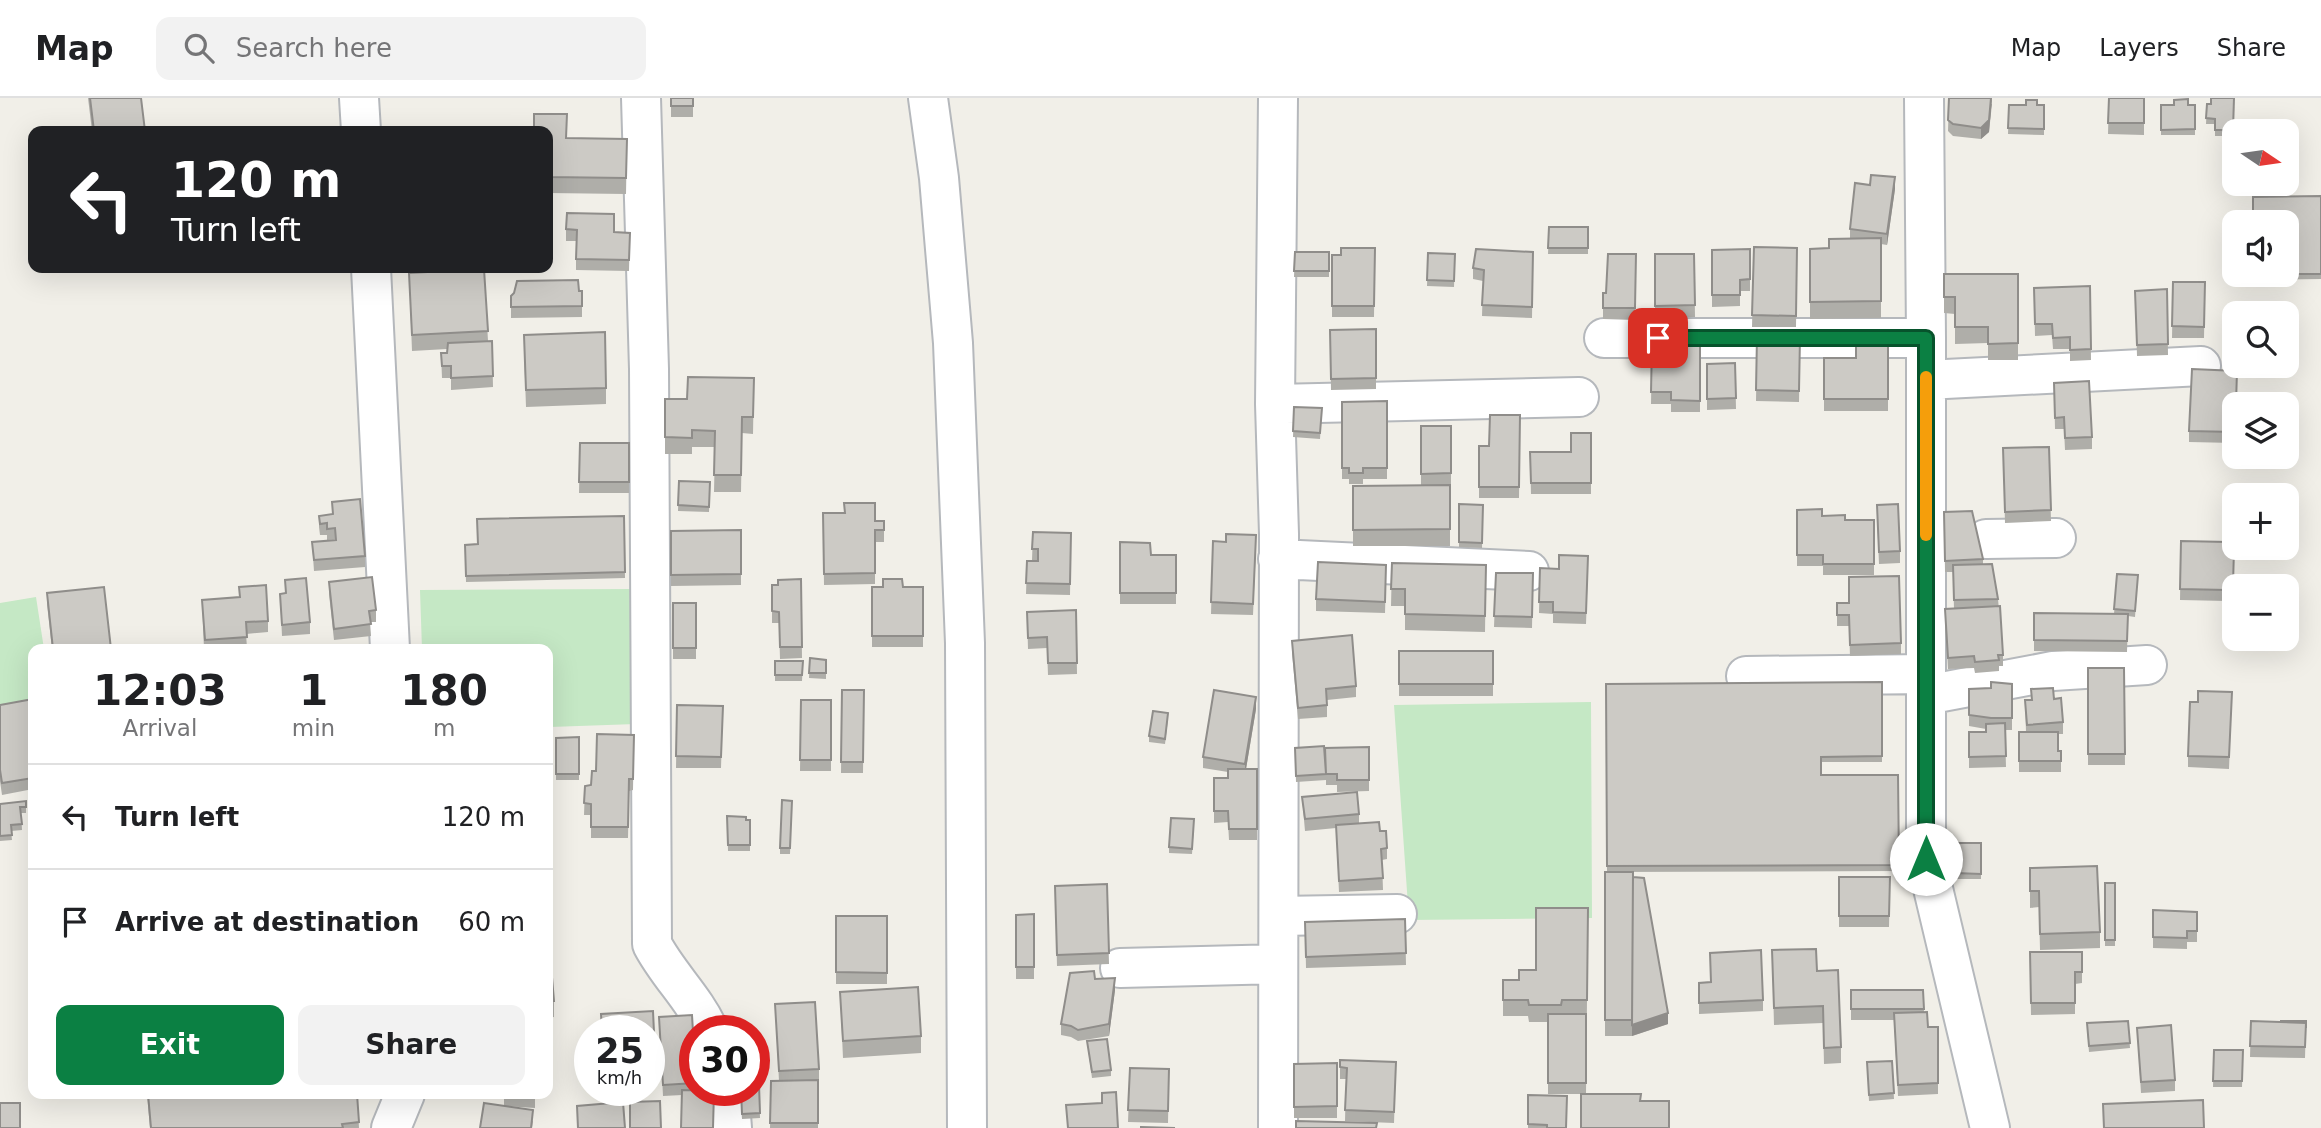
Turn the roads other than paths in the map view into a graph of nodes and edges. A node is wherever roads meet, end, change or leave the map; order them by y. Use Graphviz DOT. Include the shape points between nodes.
graph roads {
  1 [pos="359,98"];
  2 [pos="641,98"];
  3 [pos="928,98"];
  4 [pos="1278,98"];
  5 [pos="1924,98"];
  6 [pos="361,126"];
  7 [pos="371,273"];
  8 [pos="1604,338"];
  9 [pos="1926,338"];
  10 [pos="2201,366"];
  11 [pos="1926,380"];
  12 [pos="1578,397"];
  13 [pos="1275,404"];
  14 [pos="2056,538"];
  15 [pos="1986,539"];
  16 [pos="1278,559"];
  17 [pos="1528,571"];
  18 [pos="390,644"];
  19 [pos="2147,665"];
  20 [pos="1746,676"];
  21 [pos="1927,685"];
  22 [pos="1397,914"];
  23 [pos="1279,916"];
  24 [pos="1278,964"];
  25 [pos="1120,968"];
  26 [pos="702,1015"];
  27 [pos="403,1099"];
  28 [pos="730,1106"];
  29 [pos="391,1128"];
  30 [pos="732,1128"];
  31 [pos="967,1128"];
  32 [pos="1278,1128"];
  33 [pos="1990,1128"];
  1 -- 6 [label="street"];
  2 -- 26 [label="street" via="649,369 652,944"];
  3 -- 31 [label="street" via="953,343 965,643"];
  4 -- 13 [label="street"];
  5 -- 9 [label="street"];
  7 -- 18 [label="street"];
  8 -- 9 [label="street"];
  9 -- 11 [label="street"];
  10 -- 11 [label="street"];
  11 -- 21 [label="street"];
  12 -- 13 [label="street"];
  13 -- 16 [label="street"];
  14 -- 15 [label="street"];
  16 -- 17 [label="street"];
  16 -- 23 [label="street"];
  19 -- 21 [label="street"];
  20 -- 21 [label="street"];
  21 -- 33 [label="street" via="1926,859"];
  22 -- 23 [label="street"];
  23 -- 24 [label="street"];
  24 -- 25 [label="street"];
  24 -- 32 [label="street"];
  27 -- 29 [label="street"];
  28 -- 30 [label="street"];
}
